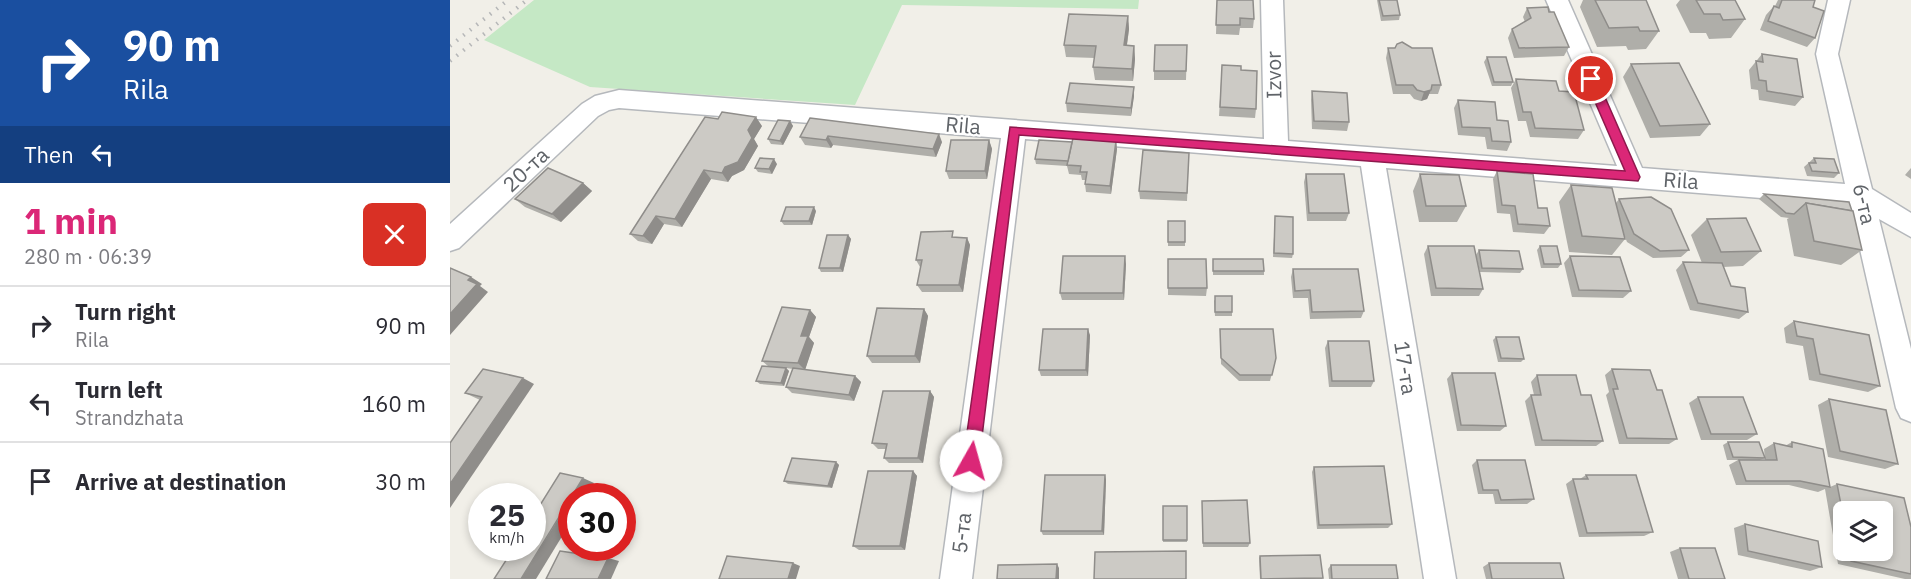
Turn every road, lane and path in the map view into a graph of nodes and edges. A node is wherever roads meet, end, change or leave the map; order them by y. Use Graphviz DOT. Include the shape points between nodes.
graph roads {
  1 [pos="1272,0"];
  2 [pos="1557,0"];
  3 [pos="1839,0"];
  4 [pos="603,102"];
  5 [pos="1014,130"];
  6 [pos="1276,150"];
  7 [pos="1372,157"];
  8 [pos="1634,177"];
  9 [pos="1862,196"];
  10 [pos="1911,226"];
  11 [pos="450,240"];
  12 [pos="1911,408"];
  13 [pos="956,579"];
  14 [pos="1440,579"];
  1 -- 6 [label="street, Izvor"];
  2 -- 8 [label="street"];
  3 -- 9 [label="street, 6-та" via="1827,54"];
  4 -- 5 [label="street, Rila" via="619,99"];
  4 -- 11 [label="street, 20-та"];
  5 -- 6 [label="street, Rila"];
  5 -- 13 [label="street, 5-та"];
  6 -- 7 [label="street, Rila"];
  7 -- 8 [label="street, Rila"];
  7 -- 14 [label="street, 17-та"];
  8 -- 9 [label="street, Rila"];
  9 -- 10 [label="street"];
  9 -- 12 [label="street, 6-та"];
}
